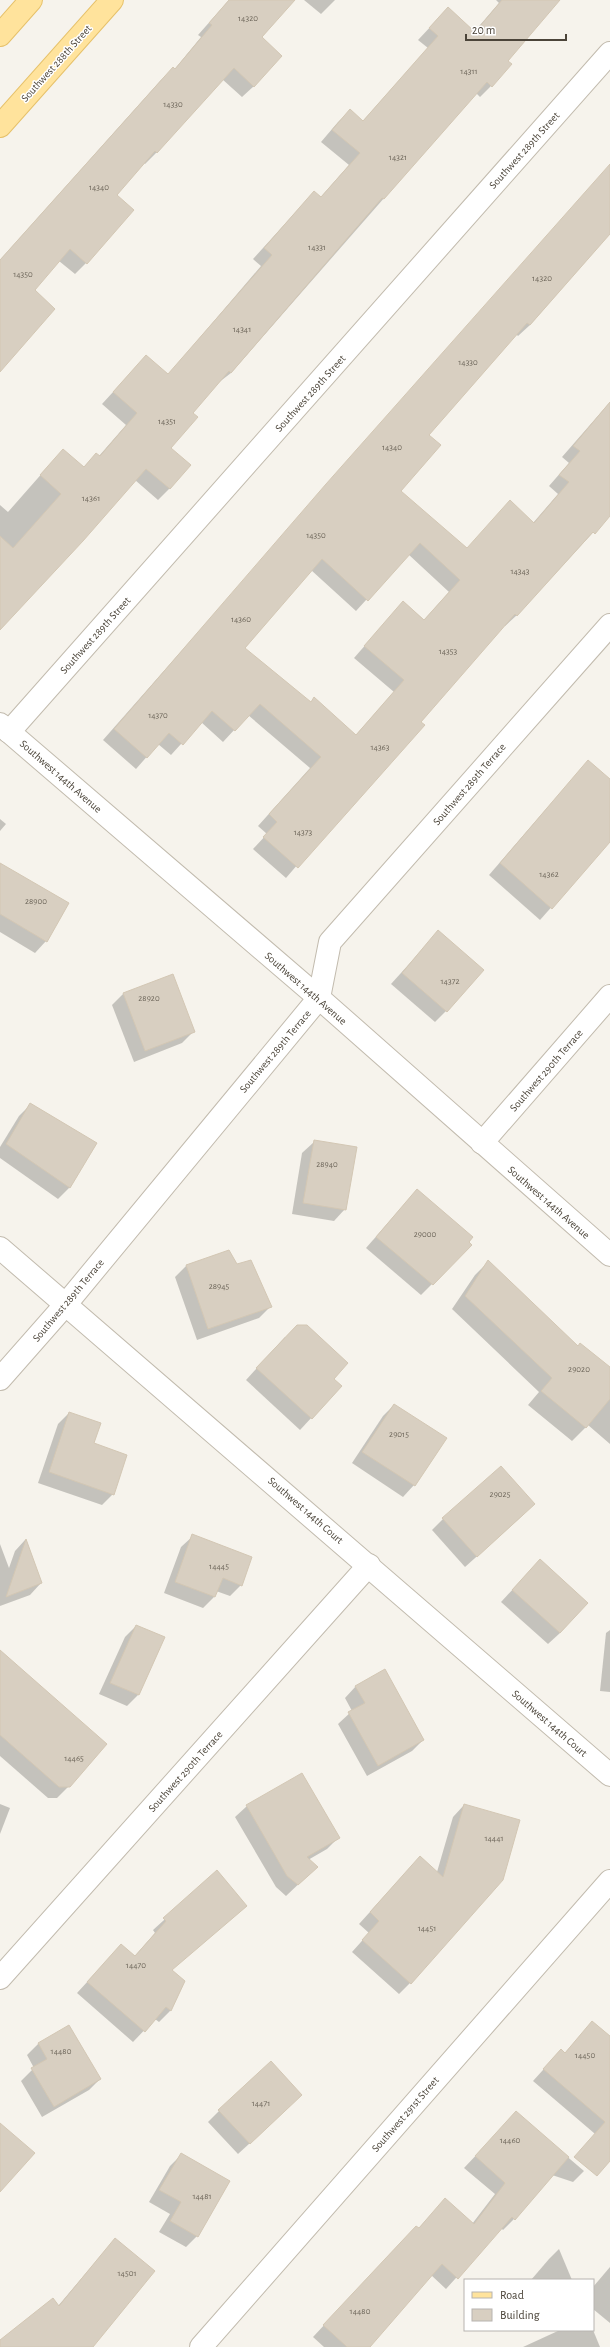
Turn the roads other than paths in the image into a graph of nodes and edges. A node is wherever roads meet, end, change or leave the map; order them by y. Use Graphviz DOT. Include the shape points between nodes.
graph roads {
  1 [pos="31,0"];
  2 [pos="112,0"];
  3 [pos="0,35"];
  4 [pos="610,53"];
  5 [pos="0,126"];
  6 [pos="610,625"];
  7 [pos="5,728"];
  8 [pos="610,996"];
  9 [pos="319,998"];
  10 [pos="482,1144"];
  11 [pos="0,1248"];
  12 [pos="610,1255"];
  13 [pos="66,1304"];
  14 [pos="0,1379"];
  15 [pos="370,1565"];
  16 [pos="610,1775"];
  17 [pos="610,1881"];
  18 [pos="0,1978"];
  19 [pos="201,2347"];
  1 -- 3 [label="main road"];
  2 -- 5 [label="main road, Southwest 288th Street"];
  4 -- 7 [label="street, Southwest 289th Street"];
  6 -- 9 [label="street, Southwest 289th Terrace" via="330,942"];
  7 -- 9 [label="street, Southwest 144th Avenue"];
  8 -- 10 [label="street, Southwest 290th Terrace"];
  9 -- 10 [label="street, Southwest 144th Avenue"];
  9 -- 13 [label="street, Southwest 289th Terrace"];
  10 -- 12 [label="street, Southwest 144th Avenue"];
  11 -- 13 [label="street, Southwest 144th Court"];
  13 -- 14 [label="street, Southwest 289th Terrace"];
  13 -- 15 [label="street, Southwest 144th Court"];
  15 -- 16 [label="street, Southwest 144th Court"];
  15 -- 18 [label="street, Southwest 290th Terrace"];
  17 -- 19 [label="street, Southwest 291st Street"];
}
